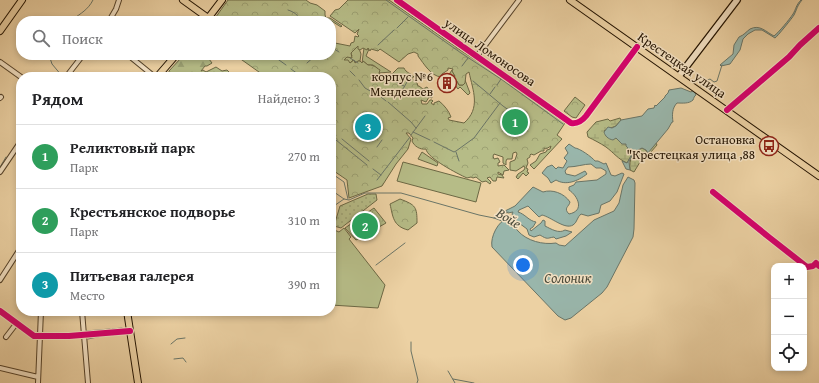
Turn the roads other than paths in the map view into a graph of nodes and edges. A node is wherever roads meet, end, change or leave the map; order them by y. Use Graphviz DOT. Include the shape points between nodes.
graph roads {
  1 [pos="22,0"];
  2 [pos="119,0"];
  3 [pos="183,0"];
  4 [pos="222,0"];
  5 [pos="397,0"];
  6 [pos="519,0"];
  7 [pos="570,0"];
  8 [pos="737,0"];
  9 [pos="112,16"];
  10 [pos="203,16"];
  11 [pos="208,16"];
  12 [pos="819,28"];
  13 [pos="0,32"];
  14 [pos="637,47"];
  15 [pos="477,56"];
  16 [pos="79,60"];
  17 [pos="134,60"];
  18 [pos="171,60"];
  19 [pos="0,62"];
  20 [pos="70,72"];
  21 [pos="150,72"];
  22 [pos="161,72"];
  23 [pos="16,73"];
  24 [pos="679,76"];
  25 [pos="727,110"];
  26 [pos="16,148"];
  27 [pos="0,172"];
  28 [pos="818,173"];
  29 [pos="713,192"];
  30 [pos="16,256"];
  31 [pos="818,263"];
  32 [pos="0,280"];
  33 [pos="0,311"];
  34 [pos="41,316"];
  35 [pos="82,316"];
  36 [pos="128,316"];
  37 [pos="16,324"];
  38 [pos="130,331"];
  39 [pos="84,335"];
  40 [pos="6,337"];
  41 [pos="40,337"];
  42 [pos="0,368"];
  43 [pos="38,377"];
  44 [pos="38,383"];
  45 [pos="88,383"];
  46 [pos="138,383"];
  1 -- 13 [label="main road"];
  2 -- 9 [label="street"];
  3 -- 10 [label="main road"];
  4 -- 11 [label="main road"];
  5 -- 15 [label="street, улица Ломоносова"];
  6 -- 15 [label="street"];
  7 -- 14 [label="main road, Крестецкая улица"];
  8 -- 24 [label="main road"];
  12 -- 25 [label="street"];
  14 -- 15 [label="street, улица Ломоносова" via="586,116 574,123"];
  14 -- 24 [label="main road, Крестецкая улица"];
  16 -- 20 [label="street"];
  17 -- 21 [label="street"];
  18 -- 22 [label="main road"];
  19 -- 23 [label="street"];
  24 -- 25 [label="main road, Крестецкая улица"];
  25 -- 28 [label="main road, Крестецкая улица"];
  26 -- 27 [label="street"];
  29 -- 31 [label="street" via="808,267"];
  30 -- 32 [label="street"];
  33 -- 37 [label="street"];
  34 -- 41 [label="street"];
  35 -- 39 [label="street"];
  36 -- 38 [label="main road"];
  37 -- 40 [label="street"];
  37 -- 41 [label="street" via="30,334"];
  38 -- 39 [label="street"];
  38 -- 46 [label="main road"];
  39 -- 41 [label="street"];
  39 -- 45 [label="street"];
  41 -- 43 [label="street"];
  42 -- 43 [label="street"];
  43 -- 44 [label="street"];
}
